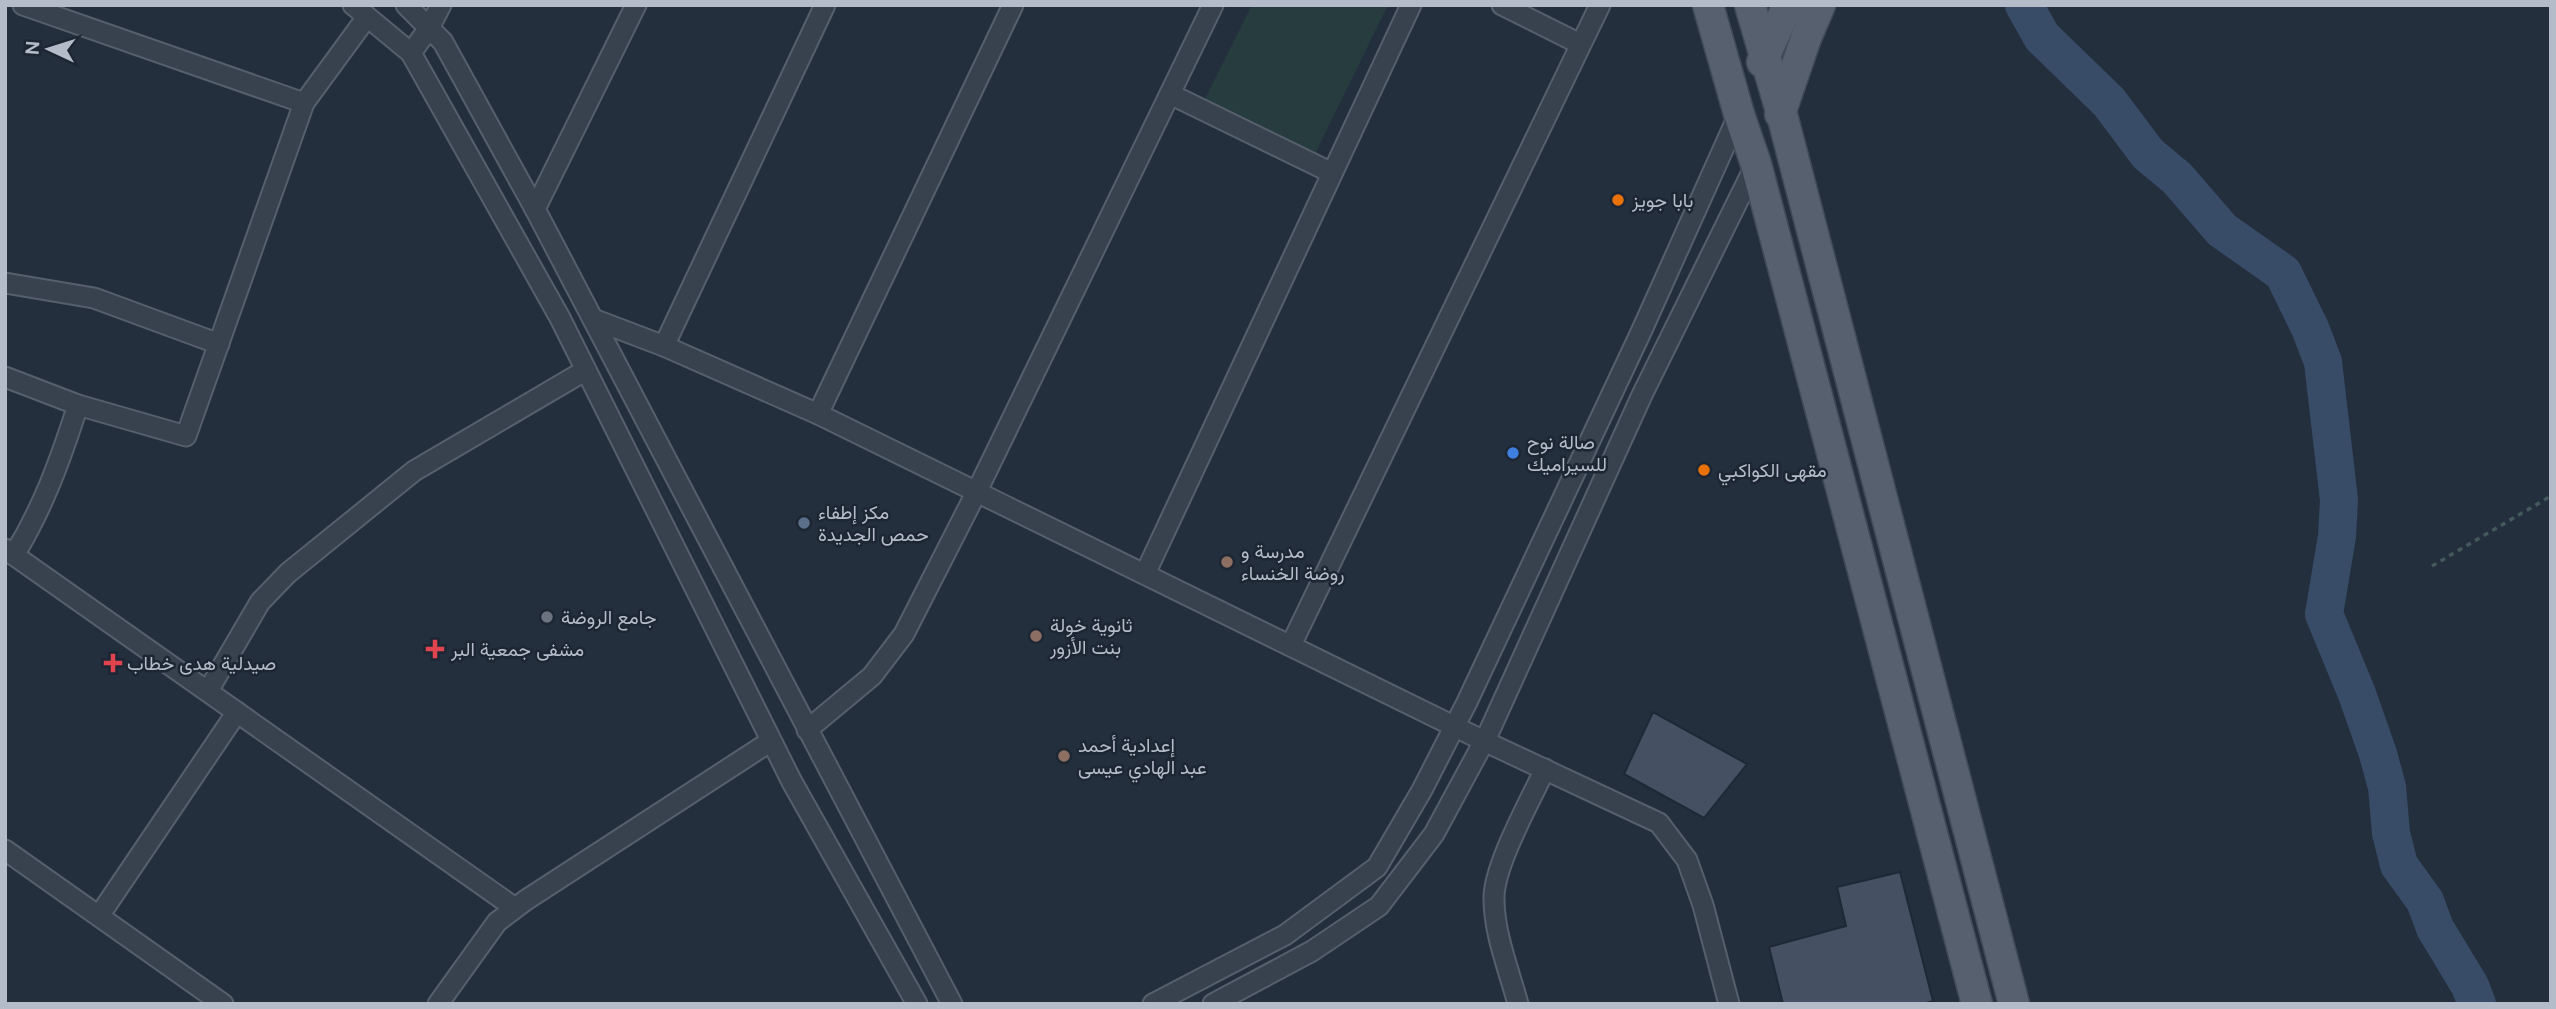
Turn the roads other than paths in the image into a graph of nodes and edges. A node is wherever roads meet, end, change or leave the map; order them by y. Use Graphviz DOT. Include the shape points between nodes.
graph roads {
  1 [pos="23,5"];
  2 [pos="406,5"];
  3 [pos="441,5"];
  4 [pos="636,5"];
  5 [pos="825,5"];
  6 [pos="1013,5"];
  7 [pos="1213,5"];
  8 [pos="1411,5"];
  9 [pos="1503,5"];
  10 [pos="1600,5"];
  11 [pos="1709,5"];
  12 [pos="1749,5"];
  13 [pos="1788,5"];
  14 [pos="1820,5"];
  15 [pos="360,11"];
  16 [pos="429,28"];
  17 [pos="1580,44"];
  18 [pos="411,53"];
  19 [pos="1765,55"];
  20 [pos="1170,94"];
  21 [pos="304,103"];
  22 [pos="1781,111"];
  23 [pos="1739,114"];
  24 [pos="1756,164"];
  25 [pos="1332,173"];
  26 [pos="535,209"];
  27 [pos="5,283"];
  28 [pos="593,319"];
  29 [pos="219,344"];
  30 [pos="664,346"];
  31 [pos="586,370"];
  32 [pos="5,377"];
  33 [pos="78,405"];
  34 [pos="818,414"];
  35 [pos="977,491"];
  36 [pos="10,552"];
  37 [pos="1145,574"];
  38 [pos="1290,645"];
  39 [pos="208,691"];
  40 [pos="237,712"];
  41 [pos="1454,726"];
  42 [pos="807,730"];
  43 [pos="771,741"];
  44 [pos="1484,741"];
  45 [pos="1545,769"];
  46 [pos="5,850"];
  47 [pos="515,908"];
  48 [pos="99,916"];
  49 [pos="223,1004"];
  50 [pos="438,1004"];
  51 [pos="917,1004"];
  52 [pos="952,1004"];
  53 [pos="1153,1004"];
  54 [pos="1213,1004"];
  55 [pos="1518,1004"];
  56 [pos="1730,1004"];
  57 [pos="1977,1004"];
  58 [pos="2014,1004"];
  1 -- 21 [label="street"];
  2 -- 16 [label="street"];
  3 -- 16 [label="street"];
  4 -- 26 [label="street"];
  5 -- 30 [label="street"];
  6 -- 34 [label="street"];
  7 -- 20 [label="street"];
  8 -- 25 [label="street"];
  9 -- 17 [label="street"];
  10 -- 17 [label="street"];
  11 -- 23 [label="main road"];
  12 -- 19 [label="main road"];
  13 -- 19 [label="main road"];
  14 -- 22 [label="main road"];
  15 -- 18 [label="street"];
  15 -- 21 [label="street"];
  16 -- 18 [label="street"];
  16 -- 26 [label="street" via="443,42"];
  17 -- 38 [label="street"];
  18 -- 31 [label="street"];
  19 -- 22 [label="main road"];
  19 -- 23 [label="main road"];
  20 -- 25 [label="street"];
  20 -- 35 [label="street"];
  21 -- 29 [label="street"];
  22 -- 24 [label="main road"];
  22 -- 58 [label="main road"];
  23 -- 24 [label="main road"];
  23 -- 41 [label="street"];
  24 -- 44 [label="street" via="1642,395"];
  24 -- 57 [label="main road"];
  25 -- 37 [label="street"];
  26 -- 28 [label="street"];
  27 -- 29 [label="street" via="94,298"];
  28 -- 30 [label="street"];
  28 -- 42 [label="street"];
  29 -- 33 [label="street" via="186,436"];
  30 -- 34 [label="street"];
  31 -- 39 [label="street" via="414,471 288,573 260,602"];
  31 -- 43 [label="street"];
  32 -- 33 [label="street"];
  33 -- 36 [label="street" via="30,528"];
  34 -- 35 [label="street"];
  35 -- 37 [label="street"];
  35 -- 42 [label="street" via="904,634 872,676"];
  36 -- 39 [label="street"];
  37 -- 38 [label="street"];
  38 -- 41 [label="street"];
  39 -- 40 [label="street"];
  40 -- 47 [label="street"];
  40 -- 48 [label="street"];
  41 -- 44 [label="street"];
  41 -- 53 [label="street" via="1377,867 1285,935"];
  42 -- 52 [label="street"];
  43 -- 47 [label="street"];
  43 -- 51 [label="street"];
  44 -- 45 [label="street"];
  44 -- 54 [label="street" via="1434,834 1379,906 1312,951"];
  45 -- 55 [label="street" via="1498,871 1493,897"];
  45 -- 56 [label="street" via="1659,823 1687,860"];
  46 -- 48 [label="street"];
  47 -- 50 [label="street" via="497,922"];
  48 -- 49 [label="street"];
}
